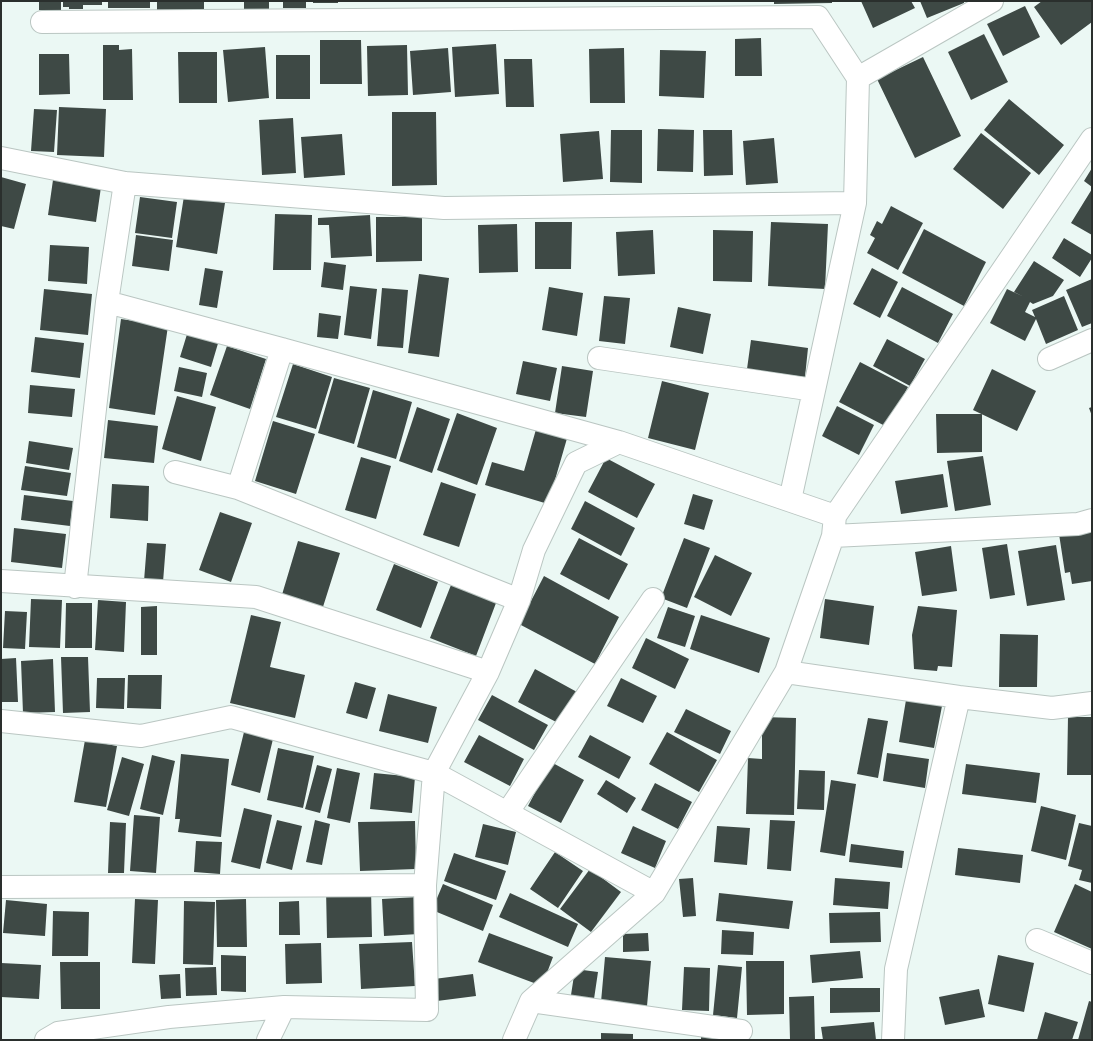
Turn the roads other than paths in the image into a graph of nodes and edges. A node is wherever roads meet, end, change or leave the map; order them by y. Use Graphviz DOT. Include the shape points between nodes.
graph roads {
  1 [pos="980,4"];
  2 [pos="637,10"];
  3 [pos="42,22"];
  4 [pos="858,78"];
  5 [pos="1092,139"];
  6 [pos="1,158"];
  7 [pos="125,183"];
  8 [pos="856,203"];
  9 [pos="107,302"];
  10 [pos="1092,340"];
  11 [pos="282,349"];
  12 [pos="599,358"];
  13 [pos="1049,359"];
  14 [pos="814,390"];
  15 [pos="619,442"];
  16 [pos="175,472"];
  17 [pos="238,488"];
  18 [pos="790,500"];
  19 [pos="1092,520"];
  20 [pos="834,526"];
  21 [pos="1,581"];
  22 [pos="75,587"];
  23 [pos="653,599"];
  24 [pos="519,600"];
  25 [pos="488,672"];
  26 [pos="786,672"];
  27 [pos="959,697"];
  28 [pos="1092,703"];
  29 [pos="1,721"];
  30 [pos="434,773"];
  31 [pos="507,813"];
  32 [pos="424,885"];
  33 [pos="1,887"];
  34 [pos="654,892"];
  35 [pos="1037,940"];
  36 [pos="1092,963"];
  37 [pos="531,1001"];
  38 [pos="284,1007"];
  39 [pos="741,1031"];
  40 [pos="55,1038"];
  41 [pos="268,1040"];
  42 [pos="514,1040"];
  43 [pos="893,1040"];
  1 -- 4 [label="street"];
  2 -- 3 [label="street"];
  2 -- 4 [label="street" via="818,17"];
  4 -- 8 [label="street"];
  5 -- 20 [label="street"];
  6 -- 7 [label="street"];
  7 -- 8 [label="street" via="444,208"];
  7 -- 9 [label="street"];
  8 -- 14 [label="street"];
  9 -- 11 [label="street"];
  9 -- 22 [label="street"];
  10 -- 13 [label="street"];
  11 -- 15 [label="street"];
  11 -- 17 [label="street"];
  12 -- 14 [label="street"];
  14 -- 18 [label="street"];
  15 -- 18 [label="street"];
  15 -- 24 [label="street" via="576,463 534,550"];
  16 -- 17 [label="street"];
  17 -- 24 [label="street"];
  18 -- 20 [label="street"];
  19 -- 20 [label="street" via="1078,524"];
  20 -- 26 [label="street"];
  21 -- 22 [label="street"];
  22 -- 25 [label="street" via="256,597"];
  23 -- 31 [label="street"];
  24 -- 25 [label="street"];
  25 -- 30 [label="street"];
  26 -- 27 [label="street"];
  26 -- 34 [label="street"];
  27 -- 28 [label="street" via="1052,708"];
  27 -- 43 [label="street" via="896,969"];
  29 -- 30 [label="street" via="141,736 231,716"];
  30 -- 31 [label="street"];
  30 -- 32 [label="street"];
  31 -- 34 [label="street"];
  32 -- 33 [label="street"];
  32 -- 38 [label="street" via="427,1010"];
  34 -- 37 [label="street"];
  35 -- 36 [label="street"];
  37 -- 39 [label="street"];
  37 -- 42 [label="street"];
  38 -- 40 [label="street" via="169,1017"];
  38 -- 41 [label="street"];
}
